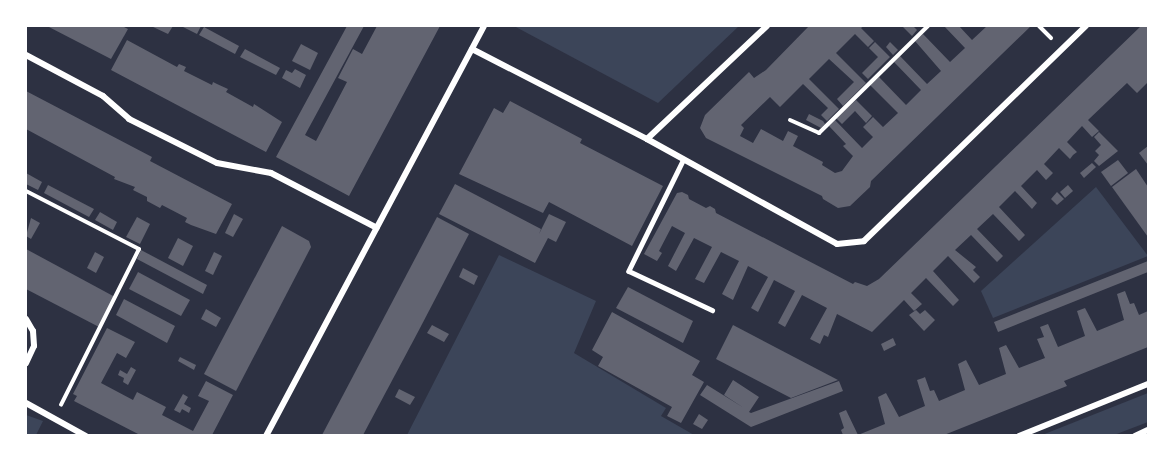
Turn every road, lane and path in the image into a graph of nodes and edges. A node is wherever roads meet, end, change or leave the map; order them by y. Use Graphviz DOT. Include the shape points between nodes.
graph roads {
  1 [pos="484,26"];
  2 [pos="767,26"];
  3 [pos="928,26"];
  4 [pos="1086,26"];
  5 [pos="472,49"];
  6 [pos="26,55"];
  7 [pos="790,120"];
  8 [pos="647,139"];
  9 [pos="684,159"];
  10 [pos="26,191"];
  11 [pos="377,228"];
  12 [pos="712,310"];
  13 [pos="26,319"];
  14 [pos="26,363"];
  15 [pos="1149,384"];
  16 [pos="26,403"];
  17 [pos="54,418"];
  18 [pos="1149,430"];
  19 [pos="86,435"];
  20 [pos="266,435"];
  21 [pos="1019,435"];
  22 [pos="1135,435"];
  1 -- 5 [label="street"];
  2 -- 8 [label="street"];
  3 -- 7 [label="path" via="819,133"];
  4 -- 9 [label="street" via="864,241 837,244"];
  5 -- 8 [label="street"];
  5 -- 11 [label="street"];
  6 -- 11 [label="street" via="103,96 129,119 217,163 271,173"];
  8 -- 9 [label="street"];
  9 -- 12 [label="lane" via="629,271"];
  10 -- 17 [label="path" via="139,249"];
  11 -- 20 [label="street"];
  13 -- 14 [label="street" via="33,331 34,346"];
  15 -- 21 [label="street"];
  16 -- 17 [label="street"];
  17 -- 19 [label="street"];
  18 -- 22 [label="street"];
}
